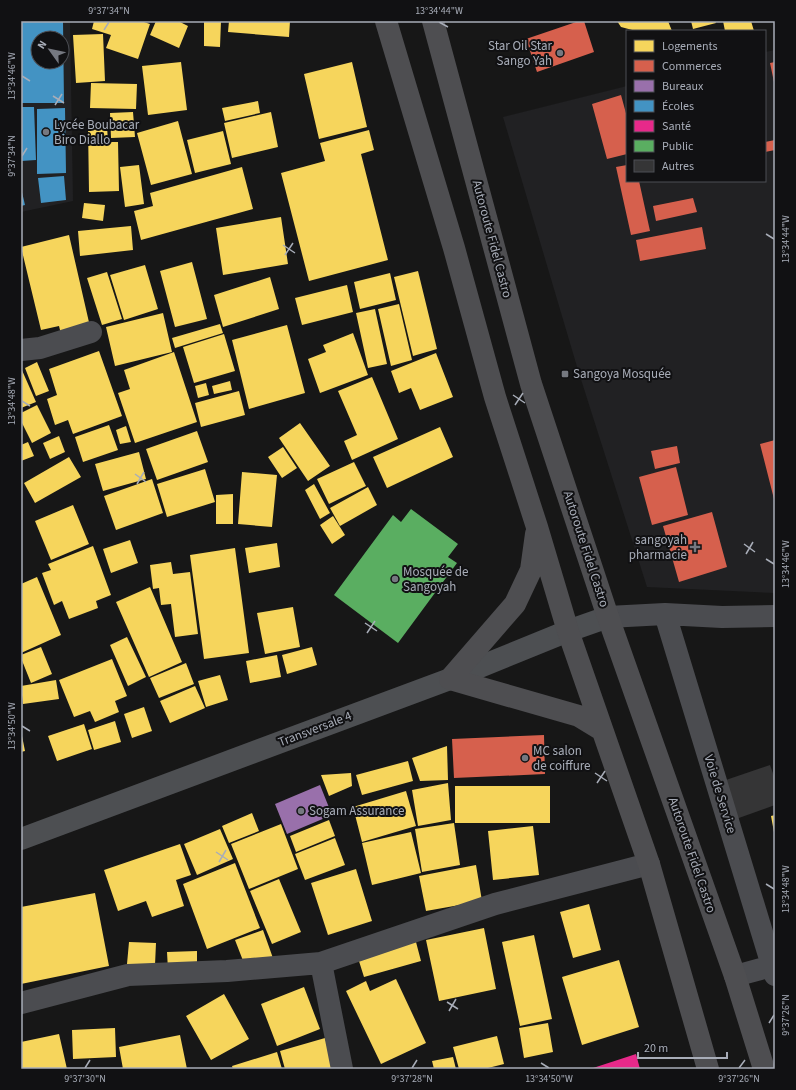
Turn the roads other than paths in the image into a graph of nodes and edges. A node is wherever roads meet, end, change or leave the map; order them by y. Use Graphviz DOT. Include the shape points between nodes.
graph roads {
  1 [pos="386,21"];
  2 [pos="433,21"];
  3 [pos="91,332"];
  4 [pos="21,350"];
  5 [pos="537,527"];
  6 [pos="665,614"];
  7 [pos="608,616"];
  8 [pos="775,616"];
  9 [pos="568,631"];
  10 [pos="450,679"];
  11 [pos="602,730"];
  12 [pos="21,839"];
  13 [pos="648,864"];
  14 [pos="321,963"];
  15 [pos="774,970"];
  16 [pos="735,976"];
  17 [pos="21,1003"];
  18 [pos="342,1069"];
  19 [pos="708,1069"];
  20 [pos="764,1069"];
  1 -- 5 [label="highway" via="496,397"];
  2 -- 7 [label="highway, Autoroute Fidel Castro" via="531,384"];
  3 -- 4 [label="street" via="40,348"];
  5 -- 9 [label="highway"];
  5 -- 10 [label="highway" via="531,570 514,604"];
  6 -- 7 [label="street"];
  6 -- 8 [label="street"];
  6 -- 15 [label="street, Voie de Service"];
  7 -- 9 [label="main road, Transversale 4"];
  7 -- 16 [label="highway, Autoroute Fidel Castro"];
  9 -- 10 [label="main road, Transversale 4"];
  9 -- 11 [label="highway"];
  10 -- 11 [label="highway" via="580,716"];
  10 -- 12 [label="main road, Transversale 4"];
  11 -- 13 [label="highway"];
  13 -- 14 [label="street" via="495,904"];
  13 -- 19 [label="highway"];
  14 -- 17 [label="street" via="227,971 128,975"];
  14 -- 18 [label="street"];
  15 -- 16 [label="street"];
  16 -- 20 [label="highway, Autoroute Fidel Castro"];
}
